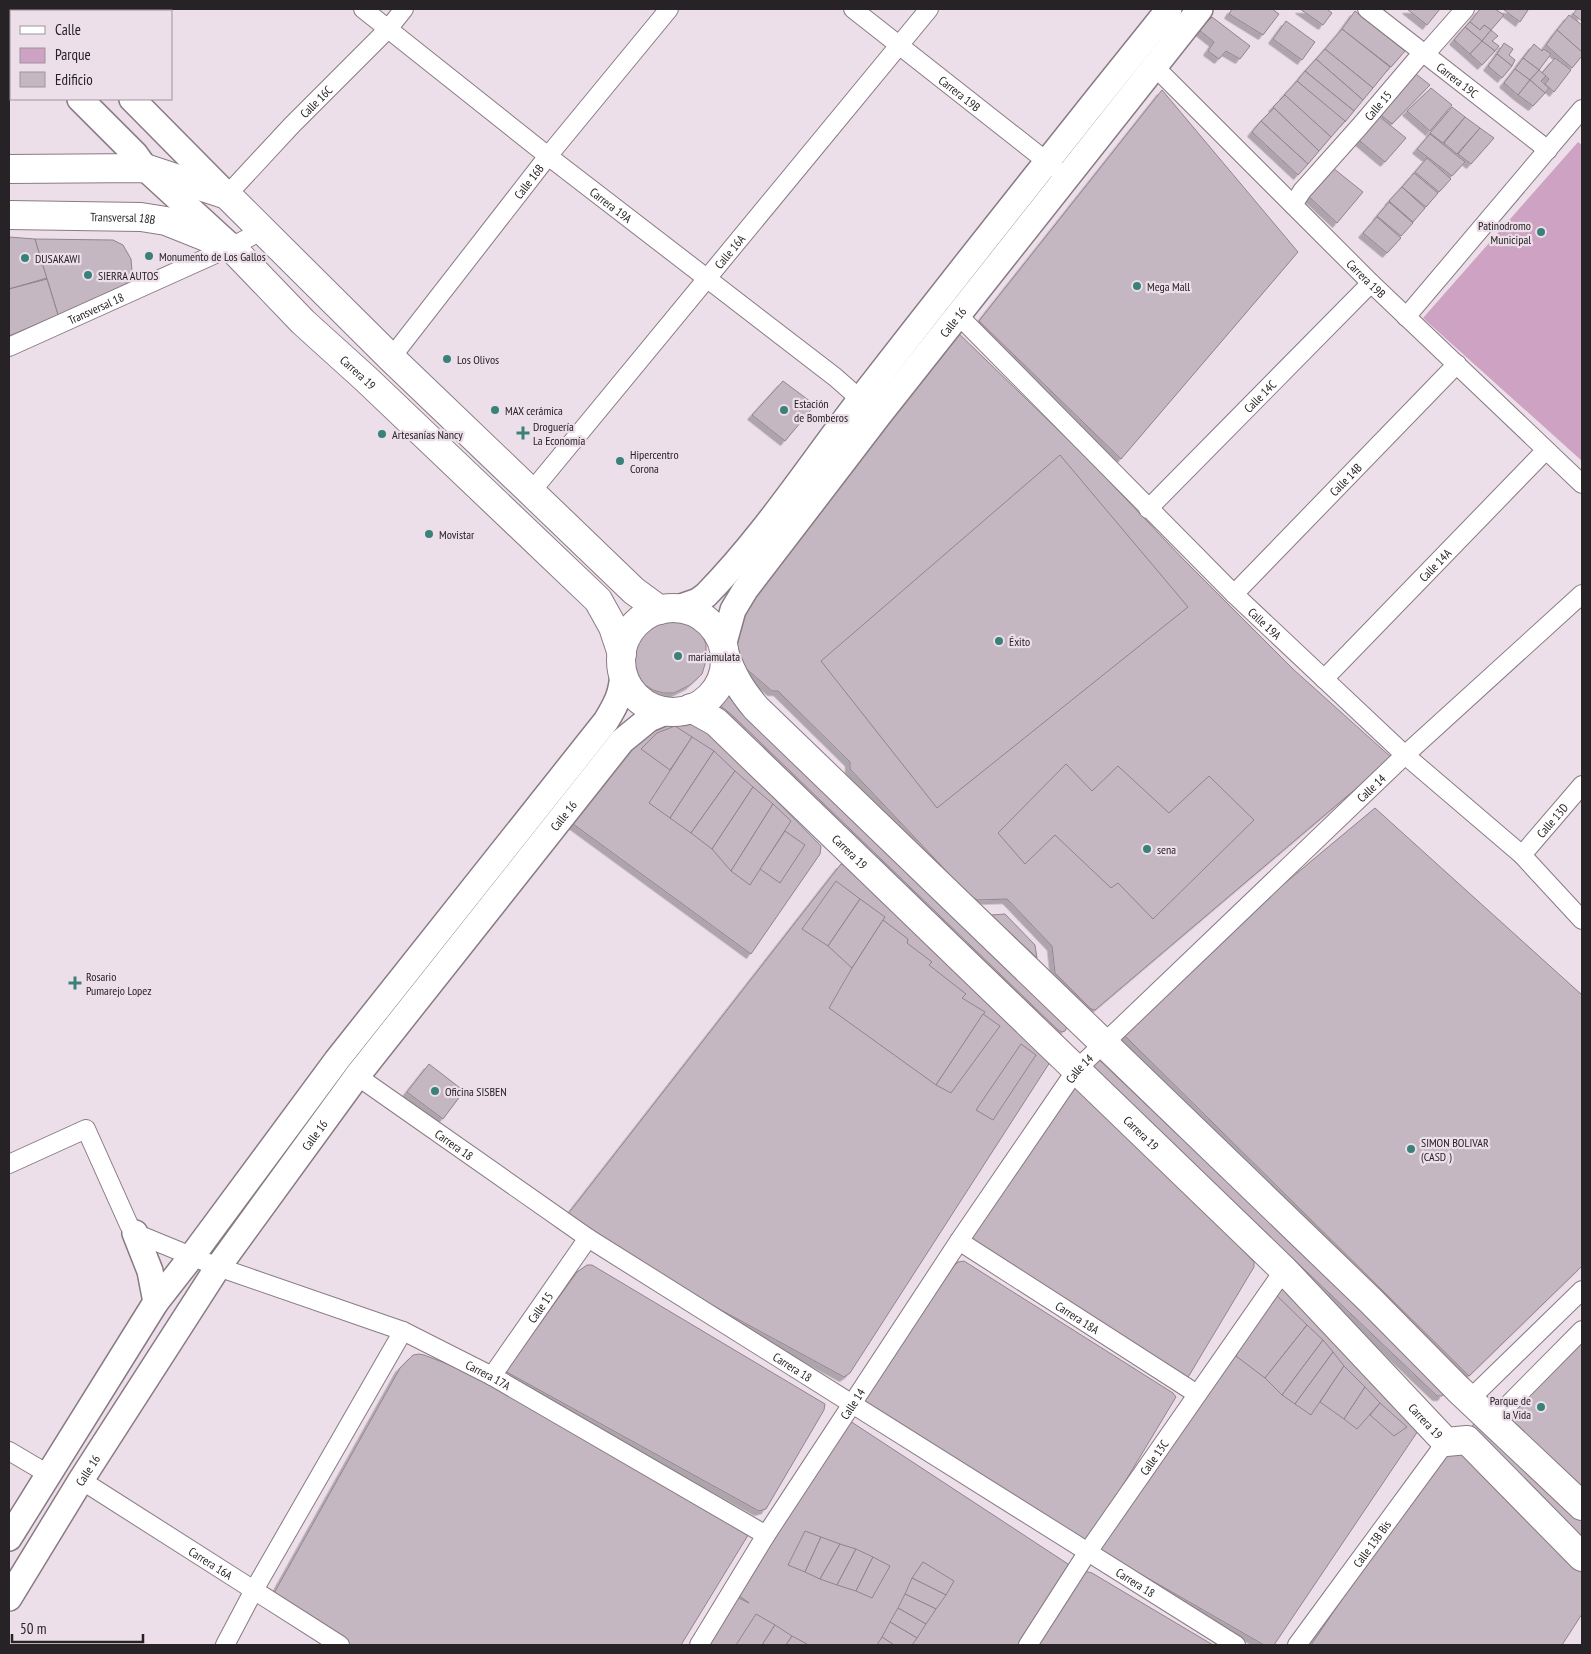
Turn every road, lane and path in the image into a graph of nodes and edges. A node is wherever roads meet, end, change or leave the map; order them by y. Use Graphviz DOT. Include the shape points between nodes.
graph roads {
  1 [pos="363,9"];
  2 [pos="404,9"];
  3 [pos="669,9"];
  4 [pos="853,9"];
  5 [pos="929,9"];
  6 [pos="1169,9"];
  7 [pos="1200,9"];
  8 [pos="1367,9"];
  9 [pos="1465,9"];
  10 [pos="388,29"];
  11 [pos="900,46"];
  12 [pos="1422,52"];
  13 [pos="1155,67"];
  14 [pos="81,100"];
  15 [pos="133,100"];
  16 [pos="1580,115"];
  17 [pos="1548,150"];
  18 [pos="548,156"];
  19 [pos="1046,161"];
  20 [pos="145,168"];
  21 [pos="9,169"];
  22 [pos="1067,178"];
  23 [pos="227,195"];
  24 [pos="1293,205"];
  25 [pos="9,215"];
  26 [pos="263,230"];
  27 [pos="231,247"];
  28 [pos="706,278"];
  29 [pos="1371,283"];
  30 [pos="958,315"];
  31 [pos="1406,318"];
  32 [pos="9,347"];
  33 [pos="391,358"];
  34 [pos="1457,364"];
  35 [pos="860,399"];
  36 [pos="1546,450"];
  37 [pos="1582,484"];
  38 [pos="531,492"];
  39 [pos="1148,508"];
  40 [pos="1234,594"];
  41 [pos="1582,594"];
  42 [pos="669,609"];
  43 [pos="724,650"];
  44 [pos="622,663"];
  45 [pos="1324,679"];
  46 [pos="680,709"];
  47 [pos="1405,755"];
  48 [pos="1582,785"];
  49 [pos="1522,856"];
  50 [pos="1582,920"];
  51 [pos="1103,1043"];
  52 [pos="1076,1070"];
  53 [pos="357,1076"];
  54 [pos="9,1164"];
  55 [pos="135,1233"];
  56 [pos="588,1238"];
  57 [pos="958,1241"];
  58 [pos="192,1256"];
  59 [pos="218,1267"];
  60 [pos="1284,1270"];
  61 [pos="1582,1290"];
  62 [pos="156,1302"];
  63 [pos="1582,1330"];
  64 [pos="403,1331"];
  65 [pos="492,1376"];
  66 [pos="1197,1394"];
  67 [pos="1469,1400"];
  68 [pos="851,1405"];
  69 [pos="1492,1421"];
  70 [pos="1446,1442"];
  71 [pos="9,1451"];
  72 [pos="48,1474"];
  73 [pos="82,1480"];
  74 [pos="1582,1506"];
  75 [pos="766,1535"];
  76 [pos="9,1538"];
  77 [pos="1087,1553"];
  78 [pos="1582,1557"];
  79 [pos="254,1590"];
  80 [pos="9,1598"];
  81 [pos="225,1645"];
  82 [pos="340,1645"];
  83 [pos="699,1645"];
  84 [pos="1028,1645"];
  85 [pos="1236,1645"];
  86 [pos="1297,1645"];
  1 -- 10 [label="street, Carrera 19A"];
  2 -- 10 [label="street, Calle 16C"];
  3 -- 18 [label="street, Calle 16B"];
  4 -- 11 [label="street, Carrera 19B"];
  5 -- 11 [label="street, Calle 16A"];
  6 -- 19 [label="main road, Calle 16"];
  7 -- 13 [label="main road, Calle 16"];
  8 -- 12 [label="street, Carrera 19C"];
  9 -- 12 [label="street, Calle 15" via="1428,51"];
  10 -- 18 [label="street, Carrera 19A"];
  10 -- 23 [label="street, Calle 16C"];
  11 -- 19 [label="street, Carrera 19B"];
  11 -- 28 [label="street, Calle 16A"];
  12 -- 17 [label="street, Carrera 19C"];
  12 -- 24 [label="street, Calle 15"];
  13 -- 22 [label="main road, Calle 16"];
  13 -- 24 [label="street, Carrera 19B"];
  14 -- 20 [label="main road, Carrera 19" via="136,154"];
  15 -- 23 [label="main road"];
  16 -- 17 [label="street"];
  17 -- 31 [label="street"];
  18 -- 28 [label="street, Carrera 19A"];
  18 -- 33 [label="street, Calle 16B"];
  19 -- 22 [label="street, Carrera 19B"];
  19 -- 35 [label="main road, Calle 16"];
  20 -- 21 [label="highway"];
  20 -- 23 [label="highway"];
  20 -- 27 [label="main road, Carrera 19"];
  22 -- 30 [label="main road, Calle 16"];
  23 -- 26 [label="highway"];
  24 -- 29 [label="street, Carrera 19B"];
  25 -- 27 [label="highway, Transversal 18B" via="141,217 166,221"];
  26 -- 27 [label="street, Transversal 18"];
  26 -- 33 [label="highway"];
  27 -- 32 [label="street, Transversal 18"];
  27 -- 44 [label="highway, Carrera 19" via="303,322 598,600 613,627"];
  28 -- 35 [label="street, Carrera 19A" via="835,376"];
  28 -- 38 [label="street, Calle 16A"];
  29 -- 31 [label="street, Carrera 19B"];
  29 -- 39 [label="street, Calle 14C"];
  30 -- 39 [label="street, Calle 19A"];
  30 -- 43 [label="main road, Calle 16" via="745,590 733,610"];
  31 -- 34 [label="street, Carrera 19B"];
  33 -- 38 [label="highway"];
  34 -- 36 [label="street, Carrera 19B"];
  34 -- 40 [label="street, Calle 14B"];
  35 -- 42 [label="main road, Calle 16" via="720,580 698,601"];
  36 -- 37 [label="street, Carrera 19B"];
  36 -- 45 [label="street, Calle 14A"];
  38 -- 42 [label="highway" via="634,591"];
  39 -- 40 [label="street, Calle 19A"];
  40 -- 45 [label="street, Calle 19A"];
  41 -- 47 [label="street, Calle 14"];
  42 -- 43 [label="highway" via="687,610 703,617 715,630"];
  42 -- 44 [label="highway" via="644,617 631,630 624,646"];
  43 -- 46 [label="highway" via="723,674 714,691 708,698"];
  43 -- 51 [label="highway" via="740,690 756,708"];
  44 -- 46 [label="highway" via="626,681 636,696 651,706"];
  44 -- 58 [label="main road, Calle 16" via="622,688 618,702 606,721 337,1060"];
  45 -- 47 [label="street, Calle 19A"];
  46 -- 52 [label="highway, Carrera 19" via="716,722"];
  46 -- 53 [label="main road, Calle 16" via="649,719 622,740"];
  47 -- 49 [label="street, Calle 19A"];
  47 -- 51 [label="street, Calle 14"];
  48 -- 49 [label="street, Calle 13D"];
  49 -- 50 [label="street, Calle 19A"];
  51 -- 52 [label="street, Calle 14"];
  51 -- 67 [label="highway"];
  52 -- 57 [label="street, Calle 14"];
  52 -- 60 [label="highway, Carrera 19"];
  53 -- 56 [label="street, Carrera 18"];
  53 -- 59 [label="main road, Calle 16"];
  54 -- 55 [label="street" via="86,1129 128,1225"];
  55 -- 58 [label="street, Carrera 17A"];
  55 -- 62 [label="main road" via="150,1271"];
  56 -- 65 [label="street, Calle 15"];
  56 -- 68 [label="street, Carrera 18"];
  57 -- 66 [label="street, Carrera 18A"];
  57 -- 68 [label="street, Calle 14"];
  58 -- 59 [label="street, Carrera 17A"];
  58 -- 62 [label="main road, Calle 16"];
  59 -- 64 [label="street, Carrera 17A"];
  59 -- 73 [label="main road, Calle 16"];
  60 -- 66 [label="street, Calle 13C"];
  60 -- 70 [label="highway, Carrera 19"];
  61 -- 67 [label="street"];
  62 -- 72 [label="main road, Calle 16"];
  63 -- 69 [label="street"];
  64 -- 65 [label="street, Carrera 17A"];
  64 -- 79 [label="street"];
  65 -- 75 [label="street, Carrera 17A"];
  66 -- 77 [label="street, Calle 13C"];
  67 -- 69 [label="highway"];
  68 -- 75 [label="street, Calle 14"];
  68 -- 77 [label="street, Carrera 18"];
  69 -- 74 [label="highway"];
  70 -- 78 [label="highway, Carrera 19" via="1467,1440"];
  70 -- 86 [label="street, Calle 13B Bis"];
  71 -- 72 [label="street"];
  72 -- 76 [label="main road, Calle 16"];
  73 -- 79 [label="street, Carrera 16A"];
  73 -- 80 [label="main road, Calle 16"];
  75 -- 83 [label="street, Calle 14"];
  77 -- 84 [label="street, Calle 13C"];
  77 -- 85 [label="street, Carrera 18"];
  79 -- 81 [label="street"];
  79 -- 82 [label="street, Carrera 16A"];
}
